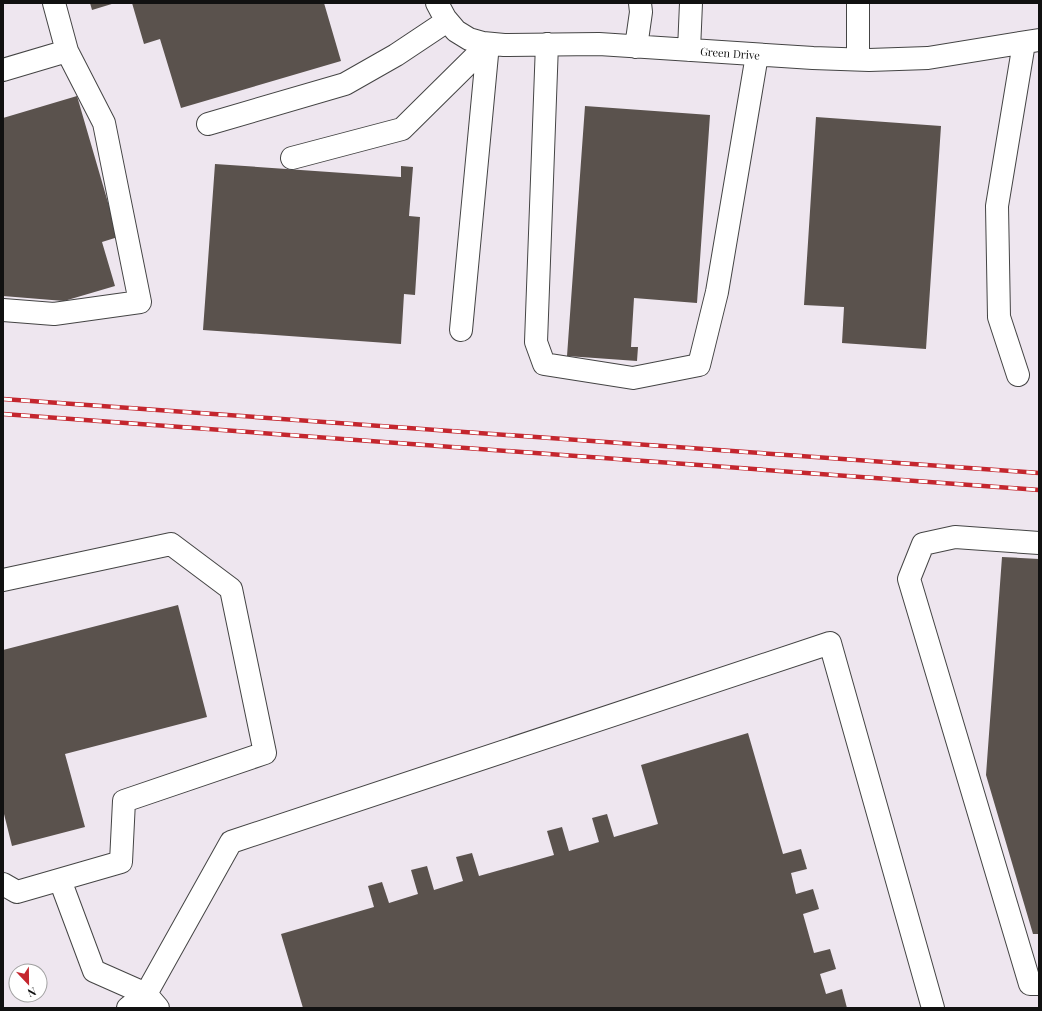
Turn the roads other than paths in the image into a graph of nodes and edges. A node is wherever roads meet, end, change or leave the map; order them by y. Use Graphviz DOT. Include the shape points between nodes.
graph roads {
  1 [pos="54,3"];
  2 [pos="640,3"];
  3 [pos="691,3"];
  4 [pos="858,3"];
  5 [pos="442,12"];
  6 [pos="1031,42"];
  7 [pos="488,44"];
  8 [pos="547,44"];
  9 [pos="636,47"];
  10 [pos="688,50"];
  11 [pos="68,51"];
  12 [pos="757,55"];
  13 [pos="858,59"];
  14 [pos="3,70"];
  15 [pos="208,124"];
  16 [pos="292,158"];
  17 [pos="3,310"];
  18 [pos="461,330"];
  19 [pos="1018,375"];
  20 [pos="1039,543"];
  21 [pos="3,580"];
  22 [pos="60,880"];
  23 [pos="3,884"];
  24 [pos="1039,984"];
  25 [pos="152,1001"];
  26 [pos="128,1008"];
  27 [pos="934,1008"];
  1 -- 11 [label="street"];
  2 -- 9 [label="street"];
  3 -- 10 [label="street"];
  4 -- 13 [label="street"];
  5 -- 7 [label="street, Green Drive" via="456,31 469,39"];
  5 -- 15 [label="street" via="396,55 345,84"];
  6 -- 13 [label="street, Green Drive" via="928,58"];
  6 -- 19 [label="street" via="997,206 999,317"];
  7 -- 8 [label="street, Green Drive"];
  7 -- 16 [label="street" via="402,129"];
  7 -- 18 [label="street"];
  8 -- 9 [label="street, Green Drive"];
  8 -- 12 [label="street" via="536,342 544,364 633,378 699,365 717,292"];
  9 -- 10 [label="street, Green Drive"];
  10 -- 12 [label="street, Green Drive"];
  11 -- 14 [label="street"];
  11 -- 17 [label="street" via="104,123 140,302 54,314"];
  12 -- 13 [label="street, Green Drive"];
  20 -- 24 [label="street" via="955,537 923,544 909,579 1030,984"];
  21 -- 22 [label="street" via="171,544 232,589 264,753 124,801 121,862"];
  22 -- 23 [label="street" via="18,892"];
  22 -- 25 [label="street" via="94,971"];
  25 -- 26 [label="street"];
  25 -- 27 [label="street" via="231,842 830,643"];
}
